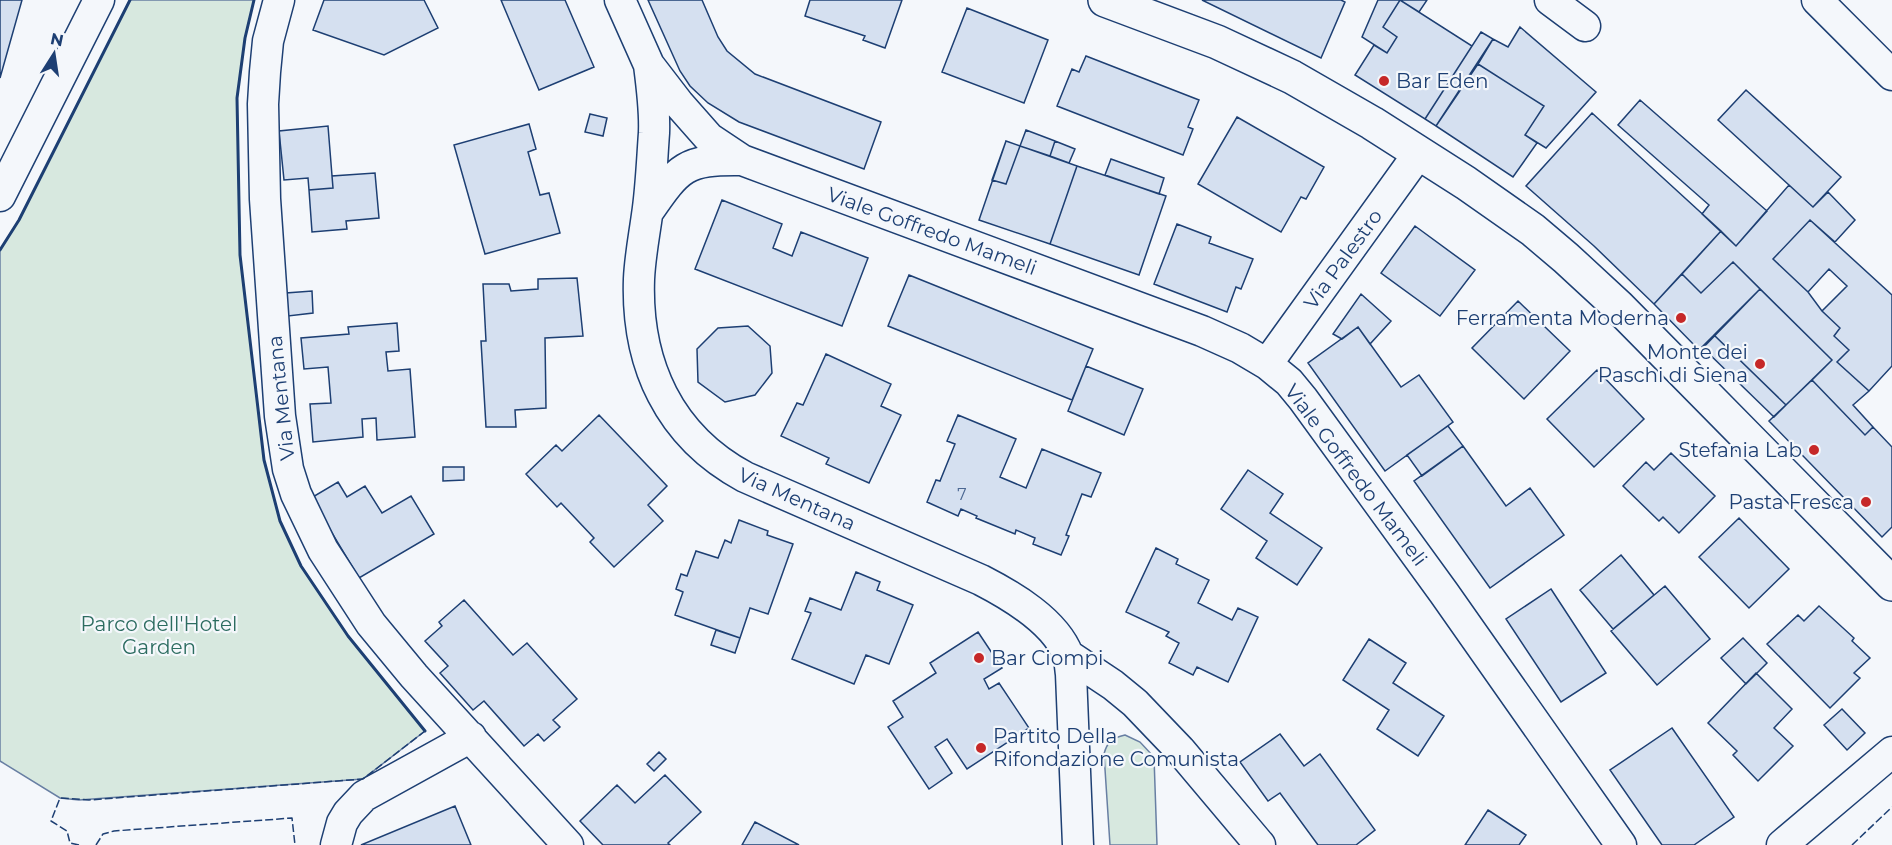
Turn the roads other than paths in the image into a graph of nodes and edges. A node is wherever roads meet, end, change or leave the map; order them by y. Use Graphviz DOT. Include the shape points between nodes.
graph roads {
  1 [pos="99,0"];
  2 [pos="279,0"];
  3 [pos="621,0"];
  4 [pos="1105,0"];
  5 [pos="1550,0"];
  6 [pos="1816,0"];
  7 [pos="1585,26"];
  8 [pos="649,65"];
  9 [pos="1892,75"];
  10 [pos="1419,153"];
  11 [pos="742,160"];
  12 [pos="0,196"];
  13 [pos="647,214"];
  14 [pos="1267,364"];
  15 [pos="1892,584"];
  16 [pos="1068,655"];
  17 [pos="471,737"];
  18 [pos="1892,752"];
  19 [pos="336,845"];
  20 [pos="568,845"];
  21 [pos="1078,845"];
  22 [pos="1260,845"];
  23 [pos="1621,845"];
  24 [pos="1782,845"];
  1 -- 12 [label="street"];
  2 -- 17 [label="street, Via Mentana" via="265,72 265,199 288,469 307,521 348,593 414,676"];
  3 -- 8 [label="street, Viale Goffredo Mameli"];
  4 -- 10 [label="main road" via="1268,66 1351,110"];
  5 -- 7 [label="street"];
  6 -- 9 [label="street"];
  8 -- 11 [label="street, Viale Goffredo Mameli" via="702,130"];
  8 -- 13 [label="street, Via Mentana" via="654,123"];
  10 -- 14 [label="street, Via Palestro"];
  10 -- 15 [label="main road" via="1533,230 1579,269"];
  11 -- 13 [label="street, Viale Goffredo Mameli" via="708,160 687,166 676,173"];
  11 -- 14 [label="street, Viale Goffredo Mameli" via="1202,331"];
  13 -- 16 [label="street, Via Mentana" via="639,282 646,353 662,393 694,439 717,460 745,477 1001,591 1045,623"];
  14 -- 23 [label="street, Viale Goffredo Mameli" via="1289,382 1315,415"];
  16 -- 21 [label="street, Via Mentana"];
  16 -- 22 [label="street" via="1135,703"];
  17 -- 19 [label="street" via="364,796 342,823"];
  17 -- 20 [label="street, Via Mentana"];
  18 -- 24 [label="street"];
}
